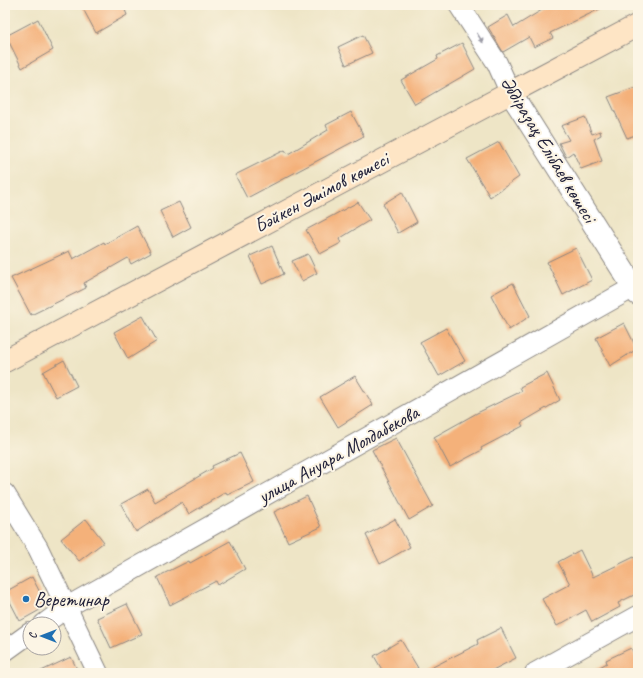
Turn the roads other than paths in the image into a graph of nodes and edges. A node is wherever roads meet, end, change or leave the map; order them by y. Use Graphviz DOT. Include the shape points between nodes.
graph roads {
  1 [pos="459,5"];
  2 [pos="638,25"];
  3 [pos="510,92"];
  4 [pos="636,290"];
  5 [pos="5,361"];
  6 [pos="5,494"];
  7 [pos="67,608"];
  8 [pos="56,616"];
  9 [pos="638,616"];
  10 [pos="22,639"];
  11 [pos="5,651"];
  12 [pos="98,673"];
  13 [pos="534,673"];
  1 -- 3 [label="street, Әбдіразақ Елібаев көшесі, one-way" via="497,63"];
  2 -- 3 [label="main road, Бәйкен Әшімов көшесі"];
  3 -- 4 [label="street, Әбдіразақ Елібаев көшесі"];
  3 -- 5 [label="main road, Бәйкен Әшімов көшесі"];
  4 -- 7 [label="street, улица Ануара Молдабекова"];
  6 -- 7 [label="street" via="38,548"];
  7 -- 8 [label="street, улица Ануара Молдабекова"];
  7 -- 12 [label="street"];
  9 -- 13 [label="street"];
  10 -- 11 [label="street"];
}
